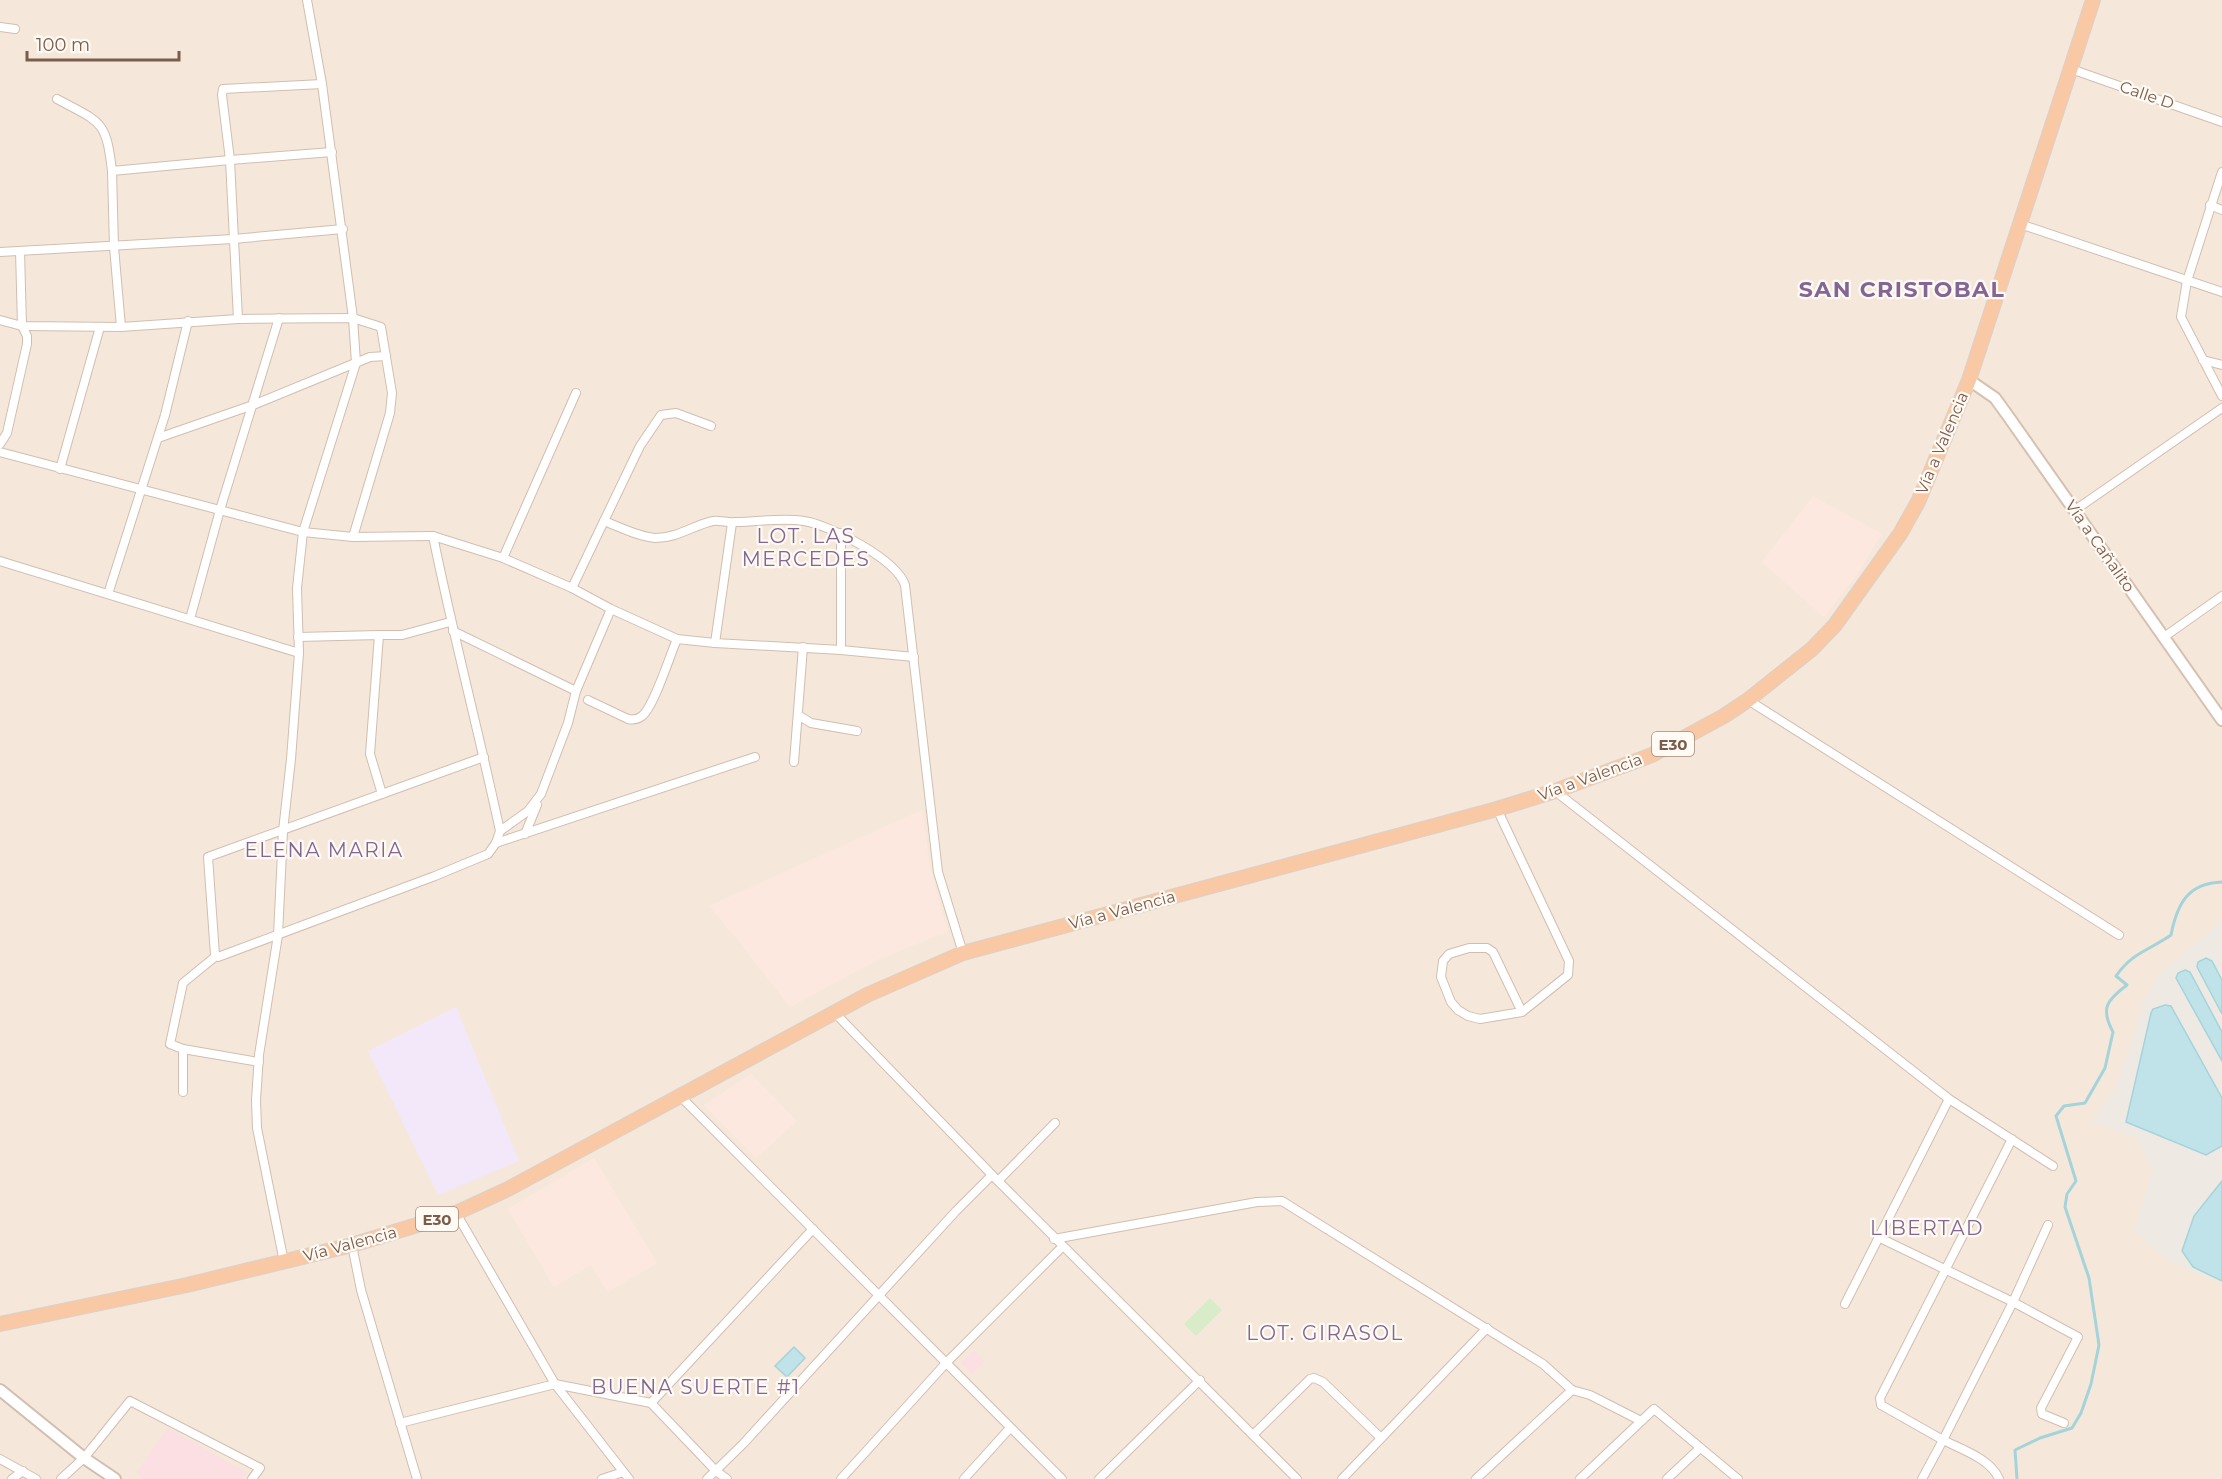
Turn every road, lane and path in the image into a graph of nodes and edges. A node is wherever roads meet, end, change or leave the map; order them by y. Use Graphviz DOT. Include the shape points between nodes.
graph roads {
  1 [pos="307,0"];
  2 [pos="2093,0"];
  3 [pos="0,27"];
  4 [pos="15,29"];
  5 [pos="2072,69"];
  6 [pos="322,84"];
  7 [pos="57,99"];
  8 [pos="2222,122"];
  9 [pos="332,152"];
  10 [pos="230,160"];
  11 [pos="112,171"];
  12 [pos="2222,172"];
  13 [pos="2210,206"];
  14 [pos="2222,210"];
  15 [pos="2020,224"];
  16 [pos="343,229"];
  17 [pos="233,239"];
  18 [pos="114,247"];
  19 [pos="20,251"];
  20 [pos="0,252"];
  21 [pos="2187,280"];
  22 [pos="2222,292"];
  23 [pos="279,318"];
  24 [pos="353,318"];
  25 [pos="0,320"];
  26 [pos="238,320"];
  27 [pos="188,321"];
  28 [pos="22,326"];
  29 [pos="100,327"];
  30 [pos="121,327"];
  31 [pos="386,356"];
  32 [pos="2203,360"];
  33 [pos="356,363"];
  34 [pos="2222,365"];
  35 [pos="1969,380"];
  36 [pos="576,393"];
  37 [pos="2222,396"];
  38 [pos="253,405"];
  39 [pos="2222,408"];
  40 [pos="711,426"];
  41 [pos="158,438"];
  42 [pos="0,444"];
  43 [pos="0,452"];
  44 [pos="60,469"];
  45 [pos="141,489"];
  46 [pos="220,510"];
  47 [pos="2075,510"];
  48 [pos="604,521"];
  49 [pos="732,523"];
  50 [pos="303,532"];
  51 [pos="841,532"];
  52 [pos="433,536"];
  53 [pos="353,537"];
  54 [pos="503,558"];
  55 [pos="0,561"];
  56 [pos="572,588"];
  57 [pos="108,594"];
  58 [pos="2222,597"];
  59 [pos="610,609"];
  60 [pos="190,620"];
  61 [pos="450,622"];
  62 [pos="453,631"];
  63 [pos="379,635"];
  64 [pos="298,637"];
  65 [pos="2164,637"];
  66 [pos="677,639"];
  67 [pos="715,642"];
  68 [pos="803,647"];
  69 [pos="841,650"];
  70 [pos="299,653"];
  71 [pos="914,657"];
  72 [pos="576,691"];
  73 [pos="588,700"];
  74 [pos="1748,700"];
  75 [pos="798,715"];
  76 [pos="2222,720"];
  77 [pos="857,731"];
  78 [pos="484,757"];
  79 [pos="755,757"];
  80 [pos="794,762"];
  81 [pos="1555,790"];
  82 [pos="382,794"];
  83 [pos="541,794"];
  84 [pos="1497,809"];
  85 [pos="283,831"];
  86 [pos="500,831"];
  87 [pos="525,834"];
  88 [pos="496,843"];
  89 [pos="278,935"];
  90 [pos="2119,935"];
  91 [pos="963,953"];
  92 [pos="216,956"];
  93 [pos="834,1012"];
  94 [pos="1522,1012"];
  95 [pos="183,1049"];
  96 [pos="259,1062"];
  97 [pos="183,1092"];
  98 [pos="679,1095"];
  99 [pos="1949,1099"];
  100 [pos="1055,1123"];
  101 [pos="2012,1139"];
  102 [pos="2053,1166"];
  103 [pos="995,1178"];
  104 [pos="456,1214"];
  105 [pos="2048,1225"];
  106 [pos="813,1229"];
  107 [pos="1880,1238"];
  108 [pos="1054,1239"];
  109 [pos="352,1245"];
  110 [pos="1062,1247"];
  111 [pos="284,1262"];
  112 [pos="1946,1270"];
  113 [pos="880,1296"];
  114 [pos="2013,1302"];
  115 [pos="1845,1304"];
  116 [pos="0,1324"];
  117 [pos="1487,1328"];
  118 [pos="947,1362"];
  119 [pos="1200,1380"];
  120 [pos="555,1384"];
  121 [pos="0,1390"];
  122 [pos="1572,1390"];
  123 [pos="651,1403"];
  124 [pos="1641,1421"];
  125 [pos="400,1423"];
  126 [pos="2064,1423"];
  127 [pos="1010,1428"];
  128 [pos="1253,1435"];
  129 [pos="1382,1438"];
  130 [pos="1942,1440"];
  131 [pos="1701,1448"];
  132 [pos="84,1458"];
  133 [pos="0,1459"];
  134 [pos="23,1471"];
  135 [pos="716,1471"];
  136 [pos="623,1472"];
  137 [pos="12,1479"];
  138 [pos="36,1479"];
  139 [pos="62,1479"];
  140 [pos="115,1479"];
  141 [pos="252,1479"];
  142 [pos="417,1479"];
  143 [pos="602,1479"];
  144 [pos="629,1479"];
  145 [pos="707,1479"];
  146 [pos="727,1479"];
  147 [pos="840,1479"];
  148 [pos="964,1479"];
  149 [pos="1062,1479"];
  150 [pos="1099,1479"];
  151 [pos="1297,1479"];
  152 [pos="1342,1479"];
  153 [pos="1476,1479"];
  154 [pos="1580,1479"];
  155 [pos="1667,1479"];
  156 [pos="1738,1479"];
  157 [pos="1922,1479"];
  158 [pos="1999,1479"];
  1 -- 6 [label="street"];
  2 -- 5 [label="highway, Vía a Valencia / E30"];
  3 -- 4 [label="street"];
  5 -- 8 [label="street, Calle D"];
  5 -- 15 [label="highway, Vía a Valencia / E30"];
  6 -- 9 [label="street"];
  6 -- 10 [label="street" via="224,88"];
  7 -- 11 [label="street" via="104,129"];
  9 -- 10 [label="street"];
  9 -- 16 [label="street"];
  10 -- 11 [label="street"];
  10 -- 17 [label="street"];
  11 -- 18 [label="street"];
  12 -- 13 [label="street"];
  13 -- 14 [label="street"];
  13 -- 21 [label="street"];
  15 -- 21 [label="street"];
  15 -- 35 [label="highway, Vía a Valencia / E30"];
  16 -- 17 [label="street"];
  16 -- 24 [label="street"];
  17 -- 18 [label="street"];
  17 -- 26 [label="street"];
  18 -- 19 [label="street"];
  18 -- 30 [label="street"];
  19 -- 20 [label="street"];
  19 -- 28 [label="street"];
  21 -- 22 [label="street"];
  21 -- 32 [label="street" via="2182,321"];
  23 -- 24 [label="street"];
  23 -- 26 [label="street"];
  23 -- 38 [label="street"];
  24 -- 31 [label="street" via="381,327"];
  24 -- 33 [label="street"];
  25 -- 28 [label="street"];
  26 -- 27 [label="street"];
  27 -- 30 [label="street"];
  27 -- 41 [label="street"];
  28 -- 29 [label="street"];
  28 -- 42 [label="street" via="27,336 26,352 7,433"];
  29 -- 30 [label="street"];
  29 -- 44 [label="street"];
  31 -- 33 [label="street"];
  31 -- 53 [label="street" via="392,402"];
  32 -- 34 [label="street"];
  32 -- 37 [label="street"];
  33 -- 38 [label="street"];
  33 -- 50 [label="street"];
  35 -- 47 [label="main road, Vía a Cañalito" via="1995,398"];
  35 -- 74 [label="highway, Vía a Valencia / E30" via="1918,502 1900,534 1835,625 1812,649"];
  36 -- 54 [label="street"];
  38 -- 41 [label="street"];
  38 -- 46 [label="street"];
  39 -- 47 [label="street"];
  40 -- 48 [label="street" via="675,413 661,415 640,446"];
  41 -- 45 [label="street"];
  43 -- 44 [label="street"];
  44 -- 45 [label="street"];
  45 -- 46 [label="street"];
  45 -- 57 [label="street"];
  46 -- 50 [label="street"];
  46 -- 60 [label="street"];
  47 -- 65 [label="main road, Vía a Cañalito"];
  48 -- 49 [label="street" via="655,538 713,521"];
  48 -- 56 [label="street"];
  49 -- 51 [label="street" via="797,520"];
  49 -- 67 [label="street"];
  50 -- 53 [label="street"];
  50 -- 64 [label="street" via="297,588"];
  51 -- 69 [label="street"];
  51 -- 71 [label="street" via="903,578"];
  52 -- 53 [label="street"];
  52 -- 54 [label="street"];
  52 -- 61 [label="street"];
  54 -- 56 [label="street"];
  55 -- 57 [label="street"];
  56 -- 59 [label="street"];
  57 -- 60 [label="street"];
  58 -- 65 [label="street"];
  59 -- 66 [label="street"];
  59 -- 72 [label="street"];
  60 -- 70 [label="street"];
  61 -- 62 [label="street"];
  61 -- 63 [label="street" via="402,635"];
  62 -- 72 [label="street"];
  62 -- 78 [label="street"];
  63 -- 64 [label="street"];
  63 -- 82 [label="street" via="370,754"];
  64 -- 70 [label="street"];
  65 -- 76 [label="main road, Vía a Cañalito"];
  66 -- 67 [label="street"];
  66 -- 73 [label="street" via="641,717 628,719"];
  67 -- 68 [label="street"];
  68 -- 69 [label="street"];
  68 -- 75 [label="street"];
  69 -- 71 [label="street"];
  70 -- 85 [label="street"];
  71 -- 91 [label="street" via="938,872"];
  72 -- 83 [label="street"];
  74 -- 81 [label="highway, Vía a Valencia / E30" via="1652,755"];
  74 -- 90 [label="street"];
  75 -- 77 [label="street" via="811,723"];
  75 -- 80 [label="street"];
  78 -- 82 [label="street"];
  78 -- 86 [label="street"];
  79 -- 87 [label="street"];
  81 -- 84 [label="highway, Vía a Valencia / E30"];
  81 -- 99 [label="street"];
  82 -- 85 [label="street"];
  83 -- 86 [label="street" via="528,812"];
  83 -- 87 [label="street"];
  84 -- 91 [label="highway, Vía a Valencia / E30"];
  84 -- 94 [label="street" via="1570,969 1565,979"];
  85 -- 89 [label="street"];
  85 -- 92 [label="street" via="207,859"];
  86 -- 88 [label="street"];
  87 -- 88 [label="street"];
  88 -- 89 [label="street" via="478,859"];
  89 -- 92 [label="street"];
  89 -- 96 [label="street"];
  91 -- 93 [label="highway, Vía a Valencia / E30"];
  92 -- 95 [label="street" via="183,983 170,1044"];
  93 -- 98 [label="highway, Vía Valencia / E30"];
  93 -- 103 [label="street"];
  94 -- 94 [label="street" via="1480,1019 1458,1010 1441,977 1443,961 1449,954 1469,948 1494,952"];
  95 -- 96 [label="street"];
  95 -- 97 [label="street"];
  96 -- 111 [label="street" via="257,1128"];
  98 -- 104 [label="highway, Vía Valencia / E30"];
  98 -- 106 [label="street"];
  99 -- 101 [label="street"];
  99 -- 107 [label="street"];
  100 -- 103 [label="street"];
  101 -- 102 [label="street"];
  101 -- 112 [label="street"];
  103 -- 108 [label="street"];
  103 -- 113 [label="street" via="956,1211"];
  104 -- 109 [label="highway, Vía Valencia / E30"];
  104 -- 120 [label="street"];
  105 -- 114 [label="street"];
  106 -- 113 [label="street"];
  106 -- 123 [label="street"];
  107 -- 112 [label="street"];
  107 -- 115 [label="street"];
  108 -- 110 [label="street"];
  108 -- 117 [label="street" via="1257,1202 1282,1201"];
  109 -- 111 [label="highway, Vía Valencia / E30"];
  109 -- 125 [label="street" via="361,1290"];
  110 -- 118 [label="street"];
  110 -- 119 [label="street"];
  111 -- 116 [label="highway, Vía Valencia / E30"];
  112 -- 114 [label="street"];
  112 -- 130 [label="street" via="1880,1398 1881,1405"];
  113 -- 118 [label="street"];
  113 -- 135 [label="street"];
  114 -- 126 [label="street" via="2078,1337 2041,1408 2042,1414"];
  114 -- 130 [label="street"];
  117 -- 122 [label="street" via="1543,1364"];
  117 -- 129 [label="street"];
  118 -- 127 [label="street"];
  118 -- 147 [label="street"];
  119 -- 128 [label="street"];
  119 -- 150 [label="street"];
  120 -- 123 [label="street"];
  120 -- 125 [label="street"];
  120 -- 136 [label="street"];
  121 -- 132 [label="main road"];
  122 -- 124 [label="street"];
  122 -- 153 [label="street"];
  123 -- 135 [label="street"];
  124 -- 131 [label="street" via="1654,1409"];
  124 -- 154 [label="street"];
  125 -- 142 [label="street"];
  127 -- 148 [label="street"];
  127 -- 149 [label="street"];
  128 -- 129 [label="street" via="1314,1378"];
  128 -- 151 [label="street"];
  129 -- 152 [label="street"];
  130 -- 157 [label="street"];
  130 -- 158 [label="street" via="1988,1464"];
  131 -- 155 [label="street"];
  131 -- 156 [label="street"];
  132 -- 139 [label="street"];
  132 -- 140 [label="main road"];
  132 -- 141 [label="street" via="130,1401 260,1468"];
  133 -- 134 [label="street"];
  134 -- 137 [label="street"];
  134 -- 138 [label="street"];
  135 -- 145 [label="street"];
  135 -- 146 [label="street"];
  136 -- 143 [label="street"];
  136 -- 144 [label="street"];
}
